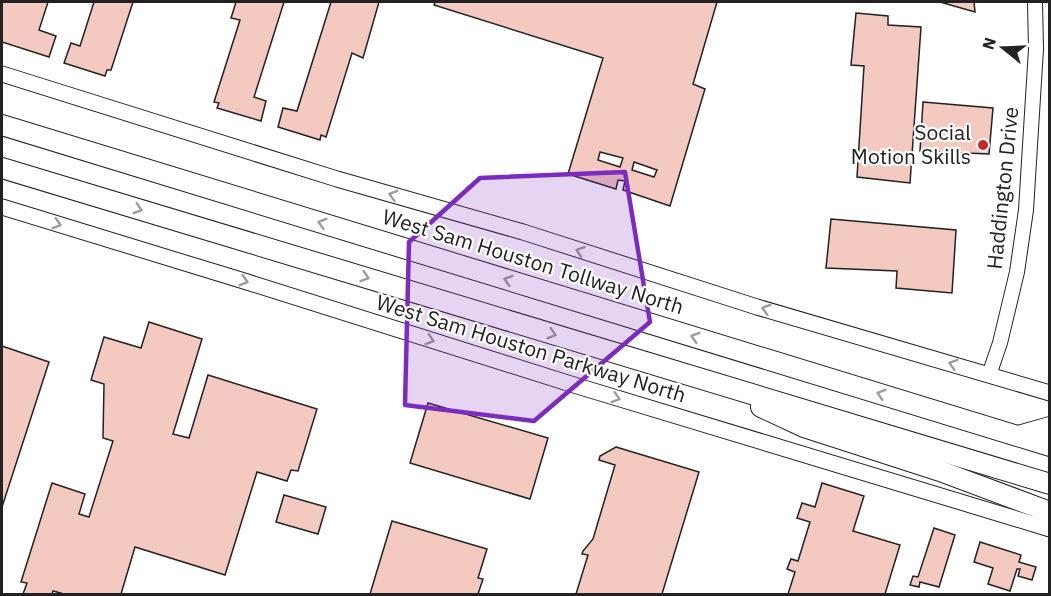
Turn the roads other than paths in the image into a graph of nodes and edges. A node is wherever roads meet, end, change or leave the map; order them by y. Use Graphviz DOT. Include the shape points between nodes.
graph roads {
  1 [pos="1035,2"];
  2 [pos="2,74"];
  3 [pos="2,125"];
  4 [pos="2,168"];
  5 [pos="2,207"];
  6 [pos="989,375"];
  7 [pos="696,377"];
  8 [pos="1050,393"];
  9 [pos="1050,427"];
  10 [pos="1018,436"];
  11 [pos="1050,446"];
  12 [pos="1050,484"];
  13 [pos="1050,512"];
  14 [pos="1050,529"];
  1 -- 6 [label="street, Haddington Drive" via="1036,49 1026,210 1017,272"];
  6 -- 2 [label="main road, one-way"];
  10 -- 3 [label="highway, West Sam Houston Tollway North, one-way"];
  4 -- 7 [label="highway, one-way"];
  5 -- 14 [label="main road, West Sam Houston Parkway North, one-way" via="574,386"];
  6 -- 8 [label="main road"];
  7 -- 12 [label="highway"];
  7 -- 13 [label="highway" via="804,428 940,471"];
  9 -- 10 [label="highway"];
  10 -- 11 [label="highway, West Sam Houston Tollway North"];
}
